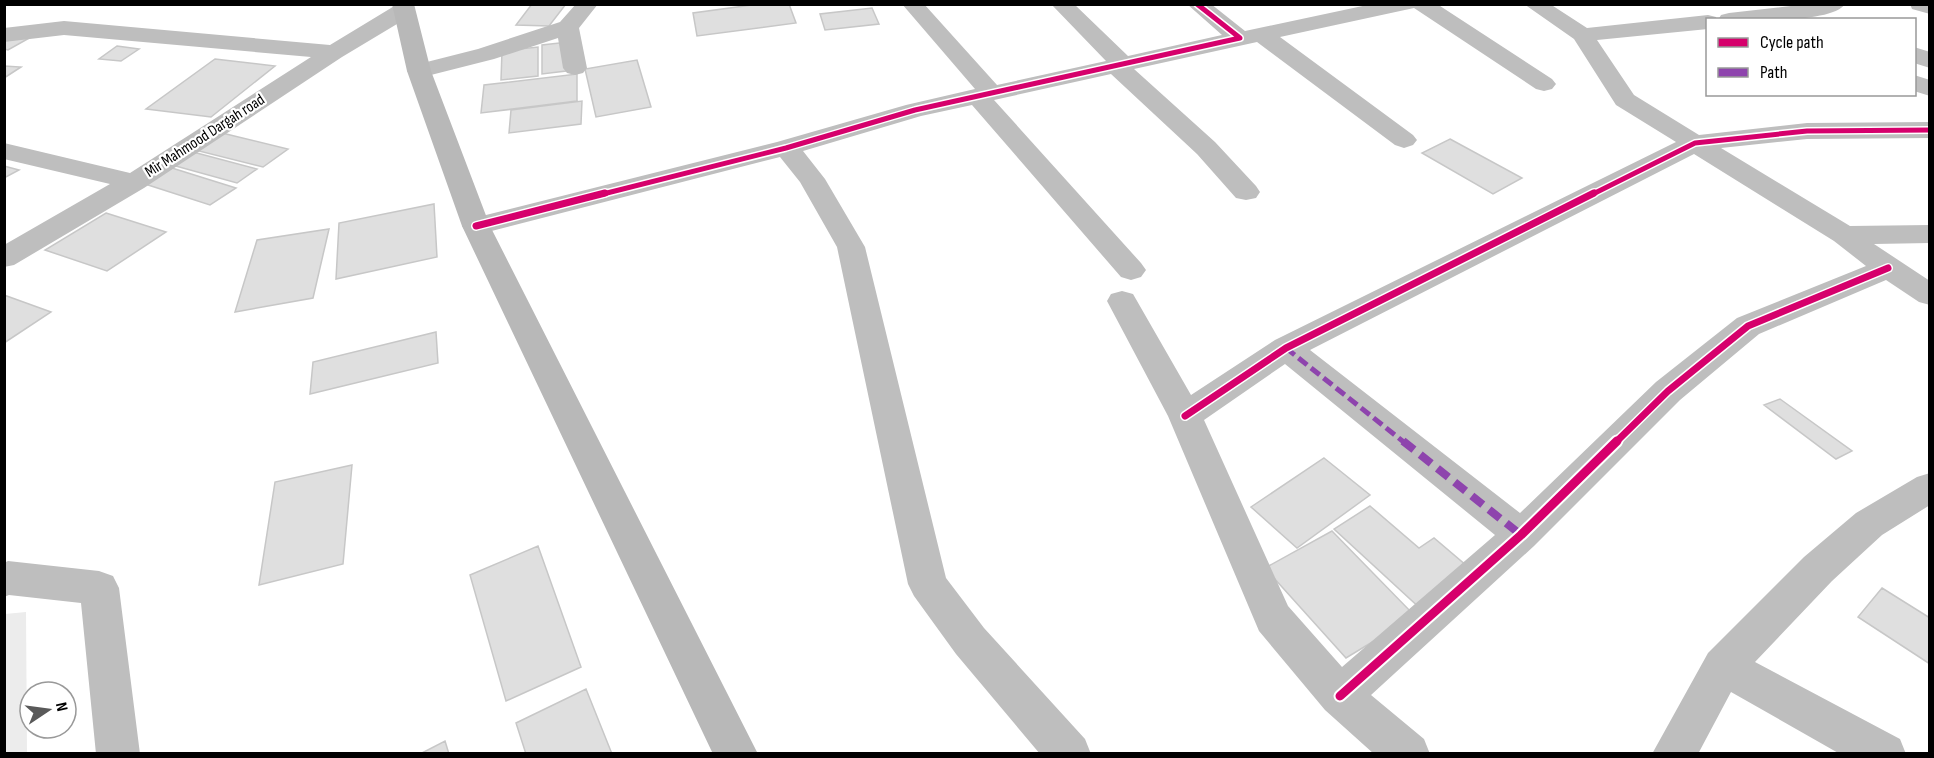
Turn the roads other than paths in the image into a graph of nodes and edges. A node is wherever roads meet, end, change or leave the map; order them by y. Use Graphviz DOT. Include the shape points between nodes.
graph roads {
  1 [pos="588,4"];
  2 [pos="912,4"];
  3 [pos="1061,4"];
  4 [pos="1197,4"];
  5 [pos="1406,4"];
  6 [pos="1422,4"];
  7 [pos="1534,4"];
  8 [pos="1920,4"];
  9 [pos="404,7"];
  10 [pos="1826,7"];
  11 [pos="1929,8"];
  12 [pos="1744,18"];
  13 [pos="1706,22"];
  14 [pos="568,27"];
  15 [pos="4,35"];
  16 [pos="1583,35"];
  17 [pos="1251,36"];
  18 [pos="334,52"];
  19 [pos="1119,65"];
  20 [pos="575,68"];
  21 [pos="419,71"];
  22 [pos="1544,84"];
  23 [pos="984,94"];
  24 [pos="1929,129"];
  25 [pos="1404,140"];
  26 [pos="1695,143"];
  27 [pos="786,148"];
  28 [pos="4,151"];
  29 [pos="134,182"];
  30 [pos="1246,192"];
  31 [pos="476,226"];
  32 [pos="1929,234"];
  33 [pos="1844,235"];
  34 [pos="4,258"];
  35 [pos="1888,268"];
  36 [pos="1929,295"];
  37 [pos="1287,348"];
  38 [pos="1185,416"];
  39 [pos="1929,487"];
  40 [pos="1521,535"];
  41 [pos="4,580"];
  42 [pos="1723,666"];
  43 [pos="1340,696"];
  44 [pos="118,753"];
  45 [pos="736,753"];
  46 [pos="1069,753"];
  47 [pos="1408,753"];
  48 [pos="1674,753"];
  49 [pos="1884,753"];
  1 -- 14 [label="street"];
  2 -- 23 [label="street"];
  3 -- 19 [label="street"];
  4 -- 17 [label="street"];
  5 -- 17 [label="street"];
  6 -- 22 [label="street"];
  7 -- 16 [label="street"];
  8 -- 11 [label="street"];
  9 -- 18 [label="street, Mir Mahmood Dargah road"];
  9 -- 21 [label="main road"];
  10 -- 12 [label="street"];
  13 -- 16 [label="street"];
  14 -- 20 [label="street"];
  14 -- 21 [label="street"];
  15 -- 18 [label="street" via="64,28"];
  16 -- 26 [label="street" via="1625,100"];
  17 -- 19 [label="street"];
  17 -- 25 [label="street"];
  18 -- 29 [label="street, Mir Mahmood Dargah road"];
  19 -- 23 [label="street"];
  19 -- 30 [label="street"];
  21 -- 31 [label="main road"];
  23 -- 27 [label="street"];
  23 -- 38 [label="street" via="1126,286"];
  24 -- 26 [label="street" via="1807,131"];
  26 -- 33 [label="street"];
  26 -- 37 [label="street"];
  27 -- 31 [label="street"];
  27 -- 46 [label="street" via="812,179 851,247 928,584 970,640"];
  28 -- 29 [label="street"];
  29 -- 34 [label="street, Mir Mahmood Dargah road"];
  31 -- 45 [label="main road"];
  32 -- 33 [label="street"];
  33 -- 35 [label="street"];
  35 -- 36 [label="street"];
  35 -- 40 [label="street" via="1748,326 1668,391"];
  37 -- 38 [label="street"];
  37 -- 40 [label="street"];
  38 -- 43 [label="street" via="1273,618"];
  39 -- 42 [label="street" via="1869,524 1818,568"];
  40 -- 43 [label="street"];
  41 -- 44 [label="street" via="99,588"];
  42 -- 48 [label="street"];
  42 -- 49 [label="street"];
  43 -- 47 [label="street"];
}
